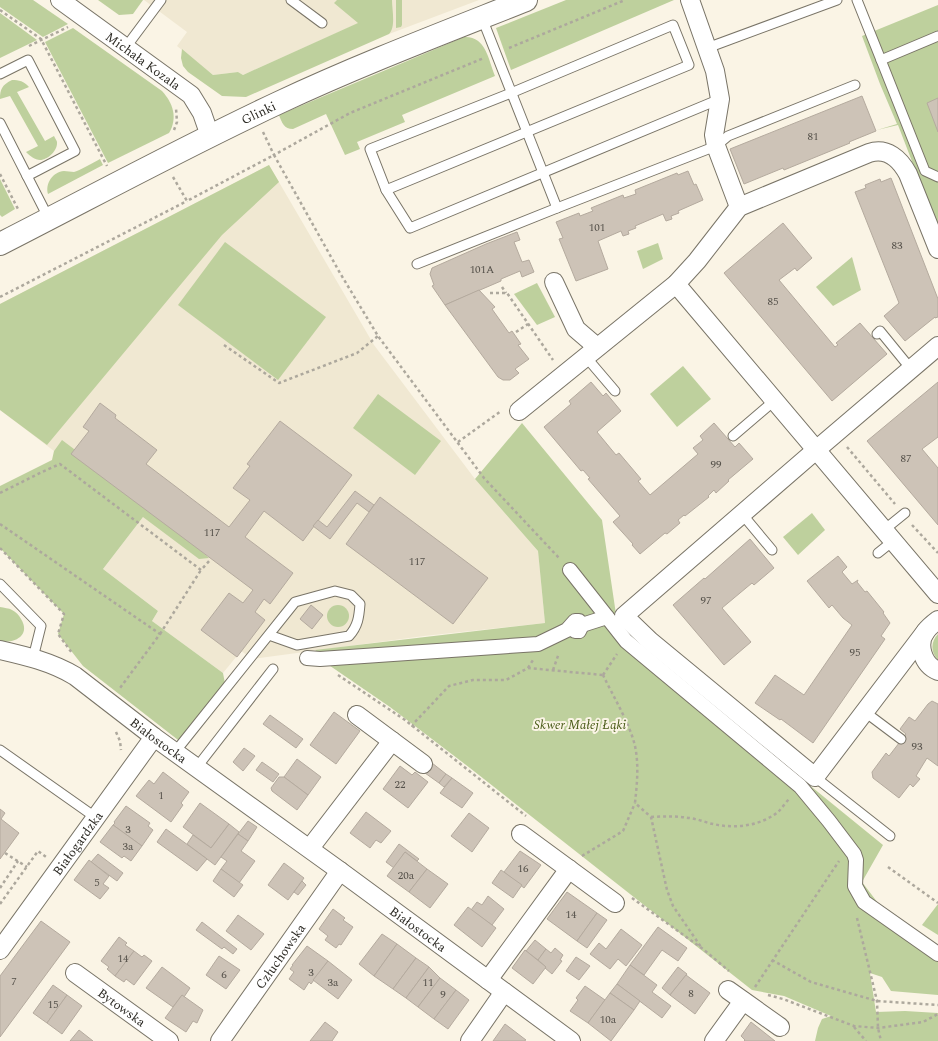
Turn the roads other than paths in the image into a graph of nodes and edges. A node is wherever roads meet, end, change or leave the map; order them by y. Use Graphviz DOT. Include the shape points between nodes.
graph roads {
  1 [pos="60,0"];
  2 [pos="161,0"];
  3 [pos="291,0"];
  4 [pos="526,0"];
  5 [pos="692,0"];
  6 [pos="837,0"];
  7 [pos="857,0"];
  8 [pos="482,18"];
  9 [pos="322,23"];
  10 [pos="938,36"];
  11 [pos="126,47"];
  12 [pos="706,48"];
  13 [pos="881,60"];
  14 [pos="0,74"];
  15 [pos="855,84"];
  16 [pos="511,93"];
  17 [pos="720,100"];
  18 [pos="0,123"];
  19 [pos="527,132"];
  20 [pos="210,136"];
  21 [pos="716,146"];
  22 [pos="542,173"];
  23 [pos="27,176"];
  24 [pos="938,177"];
  25 [pos="386,190"];
  26 [pos="739,207"];
  27 [pos="557,208"];
  28 [pos="49,219"];
  29 [pos="0,244"];
  30 [pos="938,249"];
  31 [pos="417,264"];
  32 [pos="554,282"];
  33 [pos="676,284"];
  34 [pos="880,331"];
  35 [pos="938,346"];
  36 [pos="591,352"];
  37 [pos="911,369"];
  38 [pos="615,391"];
  39 [pos="774,401"];
  40 [pos="511,411"];
  41 [pos="733,436"];
  42 [pos="816,450"];
  43 [pos="905,513"];
  44 [pos="742,514"];
  45 [pos="888,536"];
  46 [pos="772,550"];
  47 [pos="878,553"];
  48 [pos="570,570"];
  49 [pos="0,584"];
  50 [pos="938,594"];
  51 [pos="607,617"];
  52 [pos="932,626"];
  53 [pos="268,635"];
  54 [pos="0,650"];
  55 [pos="916,655"];
  56 [pos="33,658"];
  57 [pos="307,658"];
  58 [pos="273,669"];
  59 [pos="938,671"];
  60 [pos="865,712"];
  61 [pos="356,715"];
  62 [pos="154,737"];
  63 [pos="901,740"];
  64 [pos="392,741"];
  65 [pos="0,750"];
  66 [pos="175,752"];
  67 [pos="423,764"];
  68 [pos="197,767"];
  69 [pos="816,777"];
  70 [pos="96,817"];
  71 [pos="521,834"];
  72 [pos="890,836"];
  73 [pos="310,848"];
  74 [pos="574,864"];
  75 [pos="340,871"];
  76 [pos="621,899"];
  77 [pos="0,950"];
  78 [pos="938,954"];
  79 [pos="75,973"];
  80 [pos="488,980"];
  81 [pos="728,990"];
  82 [pos="504,992"];
  83 [pos="747,995"];
  84 [pos="780,1027"];
  85 [pos="169,1041"];
  86 [pos="220,1041"];
  87 [pos="470,1041"];
  88 [pos="571,1041"];
  89 [pos="714,1041"];
  1 -- 11 [label="street, Michała Kozala"];
  2 -- 11 [label="lane"];
  3 -- 9 [label="lane"];
  4 -- 8 [label="street, Glinki"];
  5 -- 12 [label="street"];
  6 -- 12 [label="lane"];
  7 -- 13 [label="lane"];
  8 -- 16 [label="lane"];
  8 -- 20 [label="street, Glinki" via="350,71"];
  10 -- 13 [label="lane"];
  11 -- 20 [label="street, Michała Kozala" via="191,95 202,113"];
  12 -- 17 [label="street" via="715,71"];
  13 -- 24 [label="lane" via="925,171"];
  14 -- 23 [label="lane" via="28,60 75,151"];
  15 -- 21 [label="lane" via="728,136"];
  16 -- 19 [label="lane"];
  16 -- 19 [label="lane" via="673,25 689,65"];
  16 -- 25 [label="lane" via="370,149"];
  17 -- 21 [label="street" via="714,135"];
  17 -- 22 [label="lane"];
  18 -- 23 [label="lane"];
  19 -- 22 [label="lane"];
  19 -- 25 [label="lane"];
  20 -- 28 [label="street, Glinki"];
  21 -- 26 [label="street"];
  21 -- 27 [label="lane"];
  22 -- 25 [label="lane" via="410,228"];
  22 -- 27 [label="lane"];
  23 -- 28 [label="lane"];
  26 -- 30 [label="street" via="874,152 885,152 895,157 906,169"];
  26 -- 33 [label="street"];
  27 -- 31 [label="lane"];
  28 -- 29 [label="street, Glinki"];
  32 -- 36 [label="street" via="576,328"];
  33 -- 36 [label="street"];
  33 -- 39 [label="street"];
  34 -- 37 [label="lane"];
  35 -- 37 [label="street"];
  36 -- 38 [label="lane"];
  36 -- 40 [label="street"];
  37 -- 42 [label="street"];
  39 -- 41 [label="lane"];
  39 -- 42 [label="street"];
  42 -- 44 [label="street"];
  42 -- 45 [label="street"];
  43 -- 45 [label="lane"];
  44 -- 46 [label="lane"];
  44 -- 69 [label="street" via="624,616 650,641"];
  45 -- 47 [label="lane"];
  45 -- 50 [label="street"];
  48 -- 51 [label="street"];
  49 -- 56 [label="lane" via="41,626"];
  51 -- 57 [label="street" via="576,625 538,644"];
  51 -- 78 [label="street" via="626,641 800,786 854,854 855,886 864,902"];
  52 -- 55 [label="street"];
  53 -- 53 [label="lane" via="295,602 335,591 351,595 360,604 359,621 349,636 297,645"];
  53 -- 66 [label="lane"];
  54 -- 56 [label="street, Białostocka"];
  55 -- 59 [label="street"];
  55 -- 60 [label="street"];
  56 -- 62 [label="street, Białostocka" via="64,669 75,676"];
  58 -- 68 [label="lane"];
  60 -- 63 [label="lane"];
  60 -- 69 [label="street"];
  61 -- 64 [label="street"];
  62 -- 66 [label="street, Białostocka"];
  62 -- 70 [label="street, Białogardzka"];
  64 -- 67 [label="street"];
  64 -- 73 [label="street"];
  65 -- 70 [label="lane"];
  66 -- 68 [label="street, Białostocka"];
  68 -- 73 [label="street, Białostocka"];
  69 -- 72 [label="lane"];
  70 -- 77 [label="street, Białogardzka"];
  71 -- 74 [label="street"];
  73 -- 75 [label="street, Białostocka"];
  74 -- 76 [label="street"];
  74 -- 80 [label="street"];
  75 -- 80 [label="street, Białostocka"];
  75 -- 86 [label="street, Człuchowska"];
  79 -- 85 [label="street, Bytowska"];
  80 -- 82 [label="street, Białostocka"];
  81 -- 83 [label="street"];
  82 -- 87 [label="street"];
  82 -- 88 [label="street, Białostocka"];
  83 -- 84 [label="street"];
  83 -- 89 [label="street"];
}
